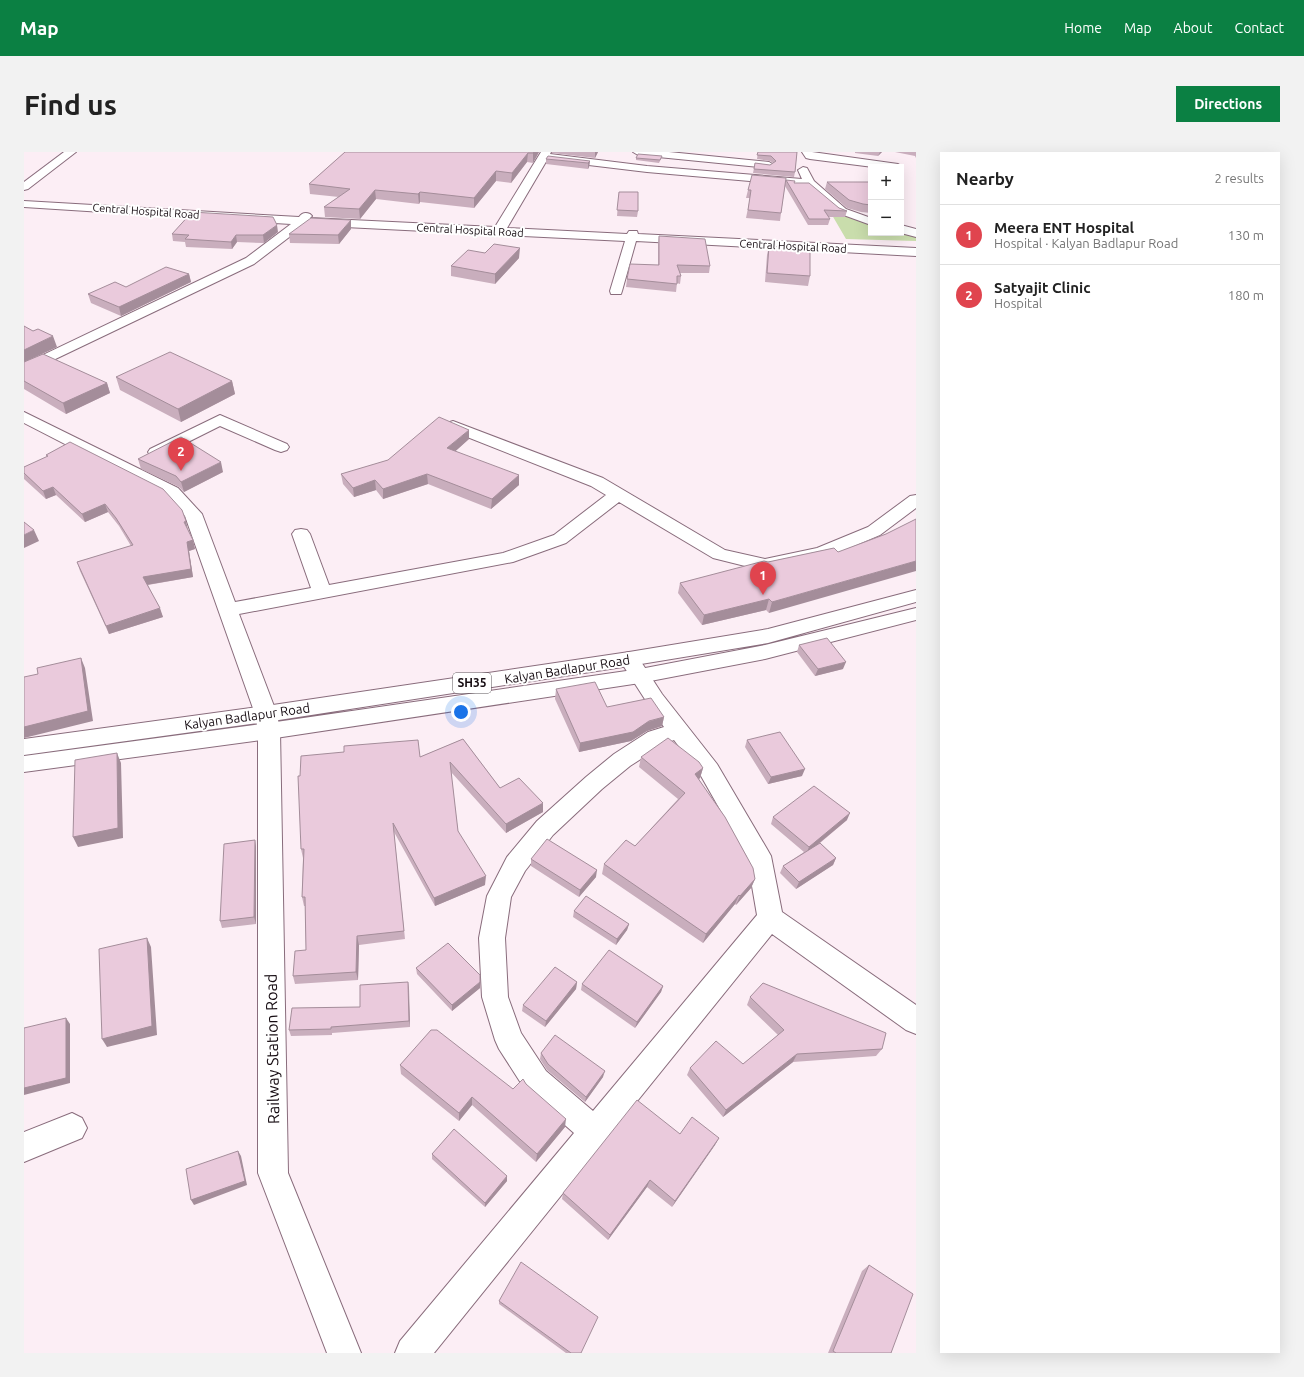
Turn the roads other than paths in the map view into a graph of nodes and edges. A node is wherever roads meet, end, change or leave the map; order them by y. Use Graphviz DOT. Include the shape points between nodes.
graph roads {
  1 [pos="71,152"];
  2 [pos="638,152"];
  3 [pos="807,152"];
  4 [pos="545,154"];
  5 [pos="878,164"];
  6 [pos="780,166"];
  7 [pos="795,167"];
  8 [pos="809,183"];
  9 [pos="24,187"];
  10 [pos="24,199"];
  11 [pos="24,204"];
  12 [pos="304,218"];
  13 [pos="868,221"];
  14 [pos="501,229"];
  15 [pos="904,230"];
  16 [pos="916,233"];
  17 [pos="632,236"];
  18 [pos="916,246"];
  19 [pos="916,252"];
  20 [pos="616,291"];
  21 [pos="24,370"];
  22 [pos="24,417"];
  23 [pos="453,426"];
  24 [pos="281,447"];
  25 [pos="127,468"];
  26 [pos="618,494"];
  27 [pos="916,500"];
  28 [pos="301,534"];
  29 [pos="322,593"];
  30 [pos="916,596"];
  31 [pos="228,610"];
  32 [pos="916,614"];
  33 [pos="635,668"];
  34 [pos="268,722"];
  35 [pos="678,730"];
  36 [pos="24,747"];
  37 [pos="24,764"];
  38 [pos="770,918"];
  39 [pos="916,1021"];
  40 [pos="72,1128"];
  41 [pos="594,1131"];
  42 [pos="24,1147"];
  43 [pos="344,1353"];
  44 [pos="412,1353"];
  1 -- 9 [label="street"];
  2 -- 6 [label="street"];
  3 -- 5 [label="street" via="810,156"];
  4 -- 8 [label="street" via="655,170"];
  4 -- 14 [label="street"];
  7 -- 8 [label="street" via="802,167"];
  8 -- 13 [label="street" via="842,211"];
  10 -- 12 [label="street, Central Hospital Road"];
  11 -- 12 [label="street, Central Hospital Road"];
  12 -- 14 [label="street, Central Hospital Road"];
  12 -- 21 [label="street" via="250,261"];
  14 -- 17 [label="street, Central Hospital Road"];
  15 -- 16 [label="street"];
  17 -- 18 [label="street, Central Hospital Road"];
  17 -- 19 [label="street, Central Hospital Road"];
  17 -- 20 [label="street"];
  22 -- 25 [label="street, Railway Station Road"];
  23 -- 26 [label="street" via="597,482"];
  24 -- 25 [label="street" via="220,420"];
  25 -- 31 [label="street, Railway Station Road" via="172,492 193,514"];
  26 -- 27 [label="street" via="719,554 765,565 822,554 874,531"];
  26 -- 29 [label="street" via="560,539 507,558"];
  28 -- 29 [label="street"];
  29 -- 31 [label="street"];
  30 -- 33 [label="street, Kalyan Badlapur Road / SH35" via="768,636"];
  31 -- 34 [label="street, Railway Station Road"];
  32 -- 33 [label="street, Kalyan Badlapur Road / SH35" via="765,652"];
  33 -- 34 [label="street, Kalyan Badlapur Road / SH35"];
  33 -- 35 [label="street"];
  34 -- 36 [label="street, Kalyan Badlapur Road / SH35"];
  34 -- 37 [label="street, Kalyan Badlapur Road / SH35"];
  34 -- 43 [label="street, Railway Station Road" via="273,1173"];
  35 -- 38 [label="street" via="709,770 758,856"];
  35 -- 41 [label="street" via="656,738 622,760 545,828 516,864 499,896 492,938 495,997 509,1040 536,1081"];
  38 -- 39 [label="street"];
  38 -- 41 [label="street"];
  40 -- 42 [label="street"];
  41 -- 44 [label="street"];
}
